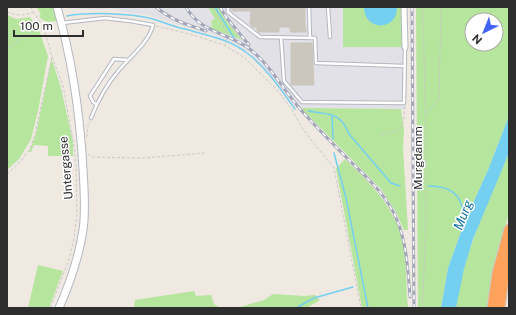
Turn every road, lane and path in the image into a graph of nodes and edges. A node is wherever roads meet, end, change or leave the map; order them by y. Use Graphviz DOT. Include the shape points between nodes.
graph roads {
  1 [pos="31,7"];
  2 [pos="57,7"];
  3 [pos="212,7"];
  4 [pos="228,7"];
  5 [pos="309,7"];
  6 [pos="328,7"];
  7 [pos="404,7"];
  8 [pos="423,7"];
  9 [pos="440,7"];
  10 [pos="7,12"];
  11 [pos="33,12"];
  12 [pos="61,23"];
  13 [pos="154,25"];
  14 [pos="43,26"];
  15 [pos="281,37"];
  16 [pos="310,38"];
  17 [pos="330,38"];
  18 [pos="224,45"];
  19 [pos="405,47"];
  20 [pos="7,48"];
  21 [pos="52,57"];
  22 [pos="128,60"];
  23 [pos="404,66"];
  24 [pos="404,103"];
  25 [pos="96,104"];
  26 [pos="426,113"];
  27 [pos="91,118"];
  28 [pos="381,134"];
  29 [pos="87,141"];
  30 [pos="87,151"];
  31 [pos="205,152"];
  32 [pos="7,174"];
  33 [pos="509,229"];
  34 [pos="509,255"];
  35 [pos="50,308"];
  36 [pos="59,308"];
  37 [pos="361,308"];
  38 [pos="422,308"];
  39 [pos="492,308"];
  40 [pos="500,308"];
  1 -- 11 [label="path"];
  2 -- 12 [label="street"];
  3 -- 18 [label="path" via="228,34"];
  4 -- 15 [label="lane" via="228,12 260,37"];
  5 -- 16 [label="lane"];
  6 -- 17 [label="lane"];
  7 -- 19 [label="street"];
  8 -- 26 [label="path, Murgdamm"];
  9 -- 26 [label="path" via="439,100"];
  10 -- 11 [label="path" via="22,16"];
  11 -- 14 [label="path, Untergasse"];
  12 -- 13 [label="lane" via="105,18"];
  12 -- 14 [label="path"];
  12 -- 36 [label="street" via="76,94 84,212 80,243"];
  13 -- 18 [label="path"];
  13 -- 22 [label="lane" via="151,34"];
  14 -- 20 [label="path"];
  14 -- 21 [label="path, Untergasse"];
  15 -- 16 [label="lane"];
  15 -- 24 [label="lane" via="284,81 302,102"];
  16 -- 23 [label="lane" via="315,38 316,63"];
  18 -- 37 [label="path" via="245,58 276,89 304,131 334,168"];
  19 -- 23 [label="lane"];
  21 -- 32 [label="path" via="36,134 23,158"];
  21 -- 35 [label="path, Untergasse" via="63,86 74,146 77,207 69,260"];
  22 -- 25 [label="lane"];
  22 -- 25 [label="lane" via="114,59 90,96"];
  23 -- 24 [label="lane"];
  24 -- 28 [label="path" via="402,128"];
  25 -- 27 [label="lane"];
  26 -- 38 [label="path, Murgdamm" via="425,265"];
  27 -- 29 [label="path"];
  30 -- 31 [label="path" via="92,157 142,158"];
  33 -- 39 [label="highway" via="497,273"];
  34 -- 40 [label="highway"];
}
